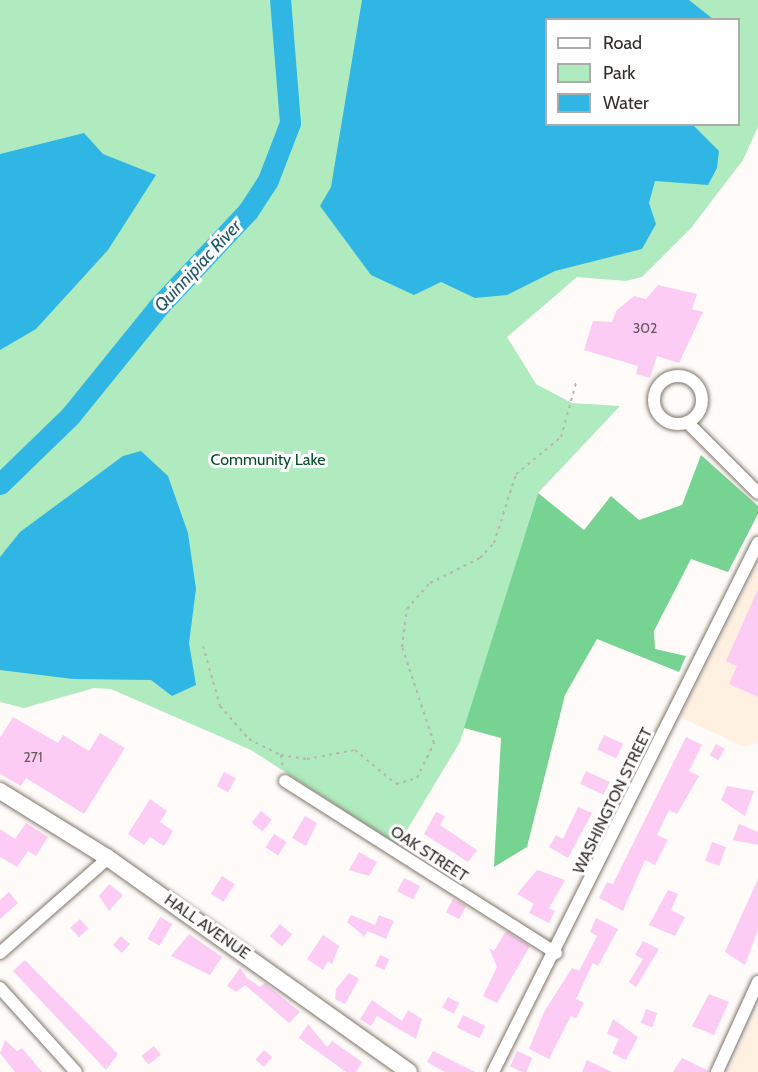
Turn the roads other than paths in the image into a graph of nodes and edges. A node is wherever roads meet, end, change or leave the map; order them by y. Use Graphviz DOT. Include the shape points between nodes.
graph roads {
  1 [pos="687,422"];
  2 [pos="758,493"];
  3 [pos="758,543"];
  4 [pos="285,781"];
  5 [pos="0,791"];
  6 [pos="108,858"];
  7 [pos="0,952"];
  8 [pos="556,953"];
  9 [pos="758,982"];
  10 [pos="0,988"];
  11 [pos="76,1072"];
  12 [pos="409,1072"];
  13 [pos="493,1072"];
  14 [pos="717,1072"];
  1 -- 2 [label="street"];
  3 -- 8 [label="street, WASHINGTON STREET"];
  4 -- 8 [label="street, OAK STREET"];
  5 -- 6 [label="main road, HALL AVENUE"];
  6 -- 7 [label="street"];
  6 -- 12 [label="main road, HALL AVENUE"];
  8 -- 13 [label="street, WASHINGTON STREET"];
  9 -- 14 [label="street"];
  10 -- 11 [label="street"];
}
